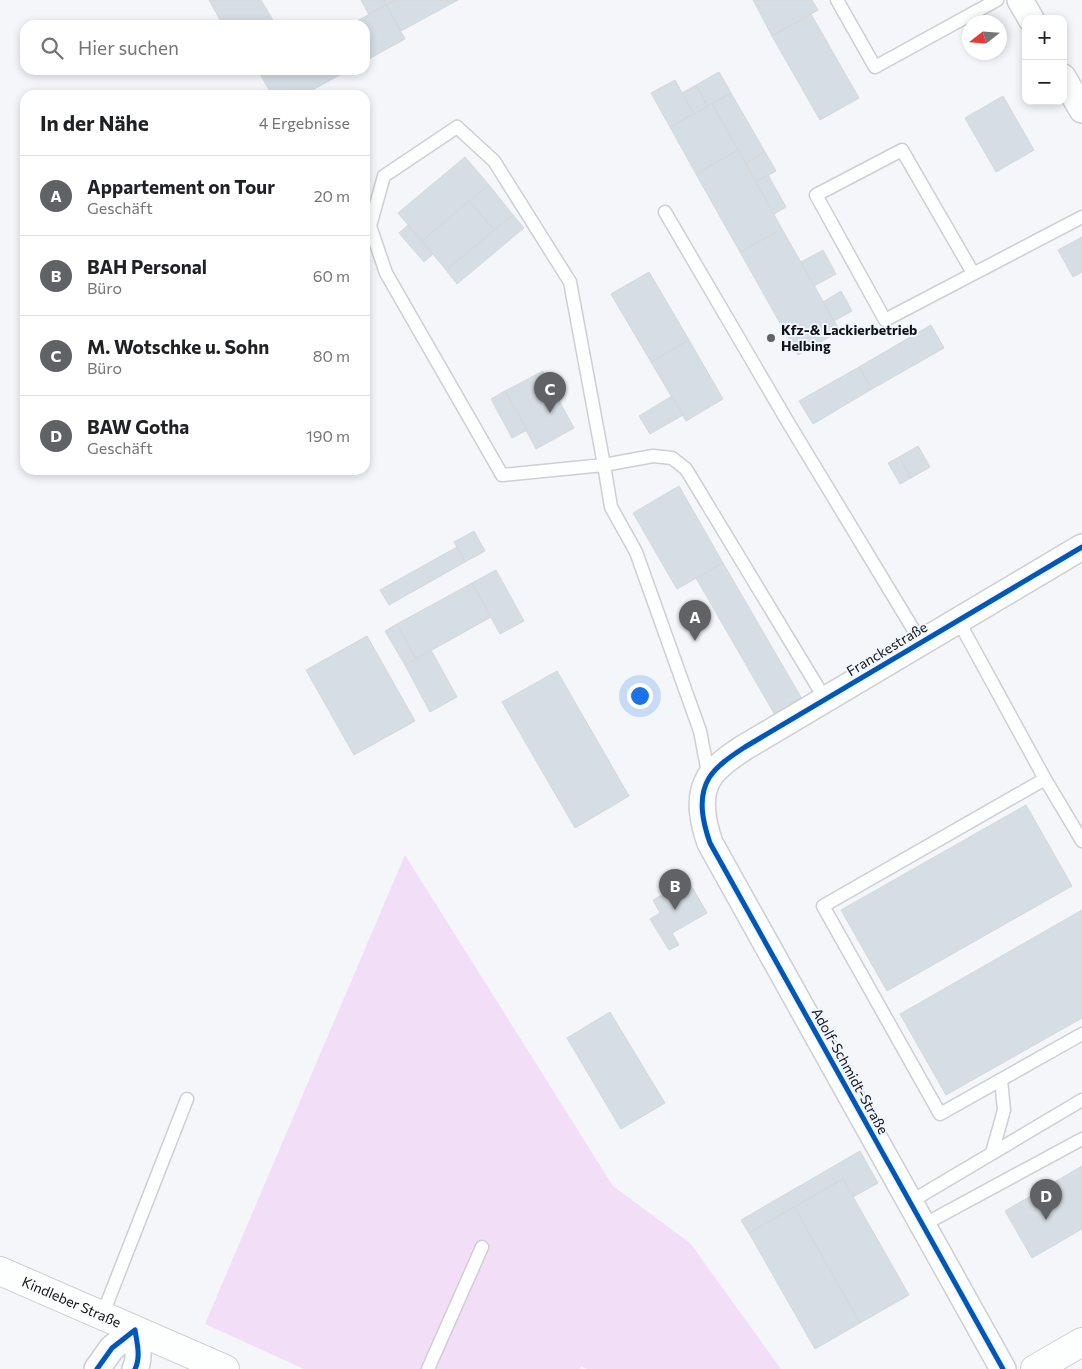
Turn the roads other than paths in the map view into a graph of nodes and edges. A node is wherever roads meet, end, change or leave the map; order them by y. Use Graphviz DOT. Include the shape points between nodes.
graph roads {
  1 [pos="837,0"];
  2 [pos="997,0"];
  3 [pos="1020,0"];
  4 [pos="1029,15"];
  5 [pos="1067,84"];
  6 [pos="1082,110"];
  7 [pos="665,212"];
  8 [pos="1082,216"];
  9 [pos="973,274"];
  10 [pos="604,464"];
  11 [pos="1082,547"];
  12 [pos="958,620"];
  13 [pos="921,642"];
  14 [pos="825,699"];
  15 [pos="709,778"];
  16 [pos="1045,779"];
  17 [pos="1082,841"];
  18 [pos="1082,1034"];
  19 [pos="1001,1080"];
  20 [pos="187,1099"];
  21 [pos="1082,1100"];
  22 [pos="1082,1139"];
  23 [pos="992,1153"];
  24 [pos="910,1202"];
  25 [pos="923,1225"];
  26 [pos="482,1247"];
  27 [pos="0,1271"];
  28 [pos="102,1316"];
  29 [pos="135,1330"];
  30 [pos="1082,1342"];
  31 [pos="97,1369"];
  32 [pos="135,1369"];
  33 [pos="225,1369"];
  34 [pos="428,1369"];
  35 [pos="1003,1369"];
  36 [pos="1035,1369"];
  1 -- 2 [label="lane" via="876,67"];
  3 -- 4 [label="street"];
  5 -- 6 [label="street"];
  7 -- 13 [label="lane"];
  8 -- 9 [label="lane"];
  9 -- 9 [label="lane" via="885,320 816,195 902,150"];
  10 -- 10 [label="lane" via="570,282 494,161 457,127 384,176 370,226 386,273 502,475"];
  10 -- 14 [label="lane" via="653,456 672,458 686,469"];
  10 -- 15 [label="lane" via="610,507 636,552 700,731"];
  11 -- 12 [label="street, Franckestraße"];
  12 -- 13 [label="street, Franckestraße"];
  12 -- 16 [label="lane"];
  13 -- 14 [label="street, Franckestraße"];
  14 -- 15 [label="street, Franckestraße" via="745,747"];
  15 -- 24 [label="street, Adolf-Schmidt-Straße" via="702,799 704,826 710,843"];
  16 -- 17 [label="lane"];
  16 -- 19 [label="lane" via="823,906 940,1114"];
  18 -- 19 [label="lane"];
  19 -- 23 [label="lane" via="1004,1110"];
  20 -- 28 [label="lane"];
  21 -- 23 [label="lane"];
  22 -- 25 [label="lane"];
  23 -- 24 [label="lane"];
  24 -- 25 [label="street, Adolf-Schmidt-Straße"];
  25 -- 35 [label="street, Adolf-Schmidt-Straße"];
  26 -- 34 [label="lane"];
  27 -- 28 [label="main road, Kindleber Straße"];
  28 -- 29 [label="main road, Kindleber Straße"];
  29 -- 31 [label="street" via="112,1348"];
  29 -- 32 [label="street" via="139,1350"];
  29 -- 33 [label="main road, Kindleber Straße"];
  30 -- 36 [label="main road"];
}
